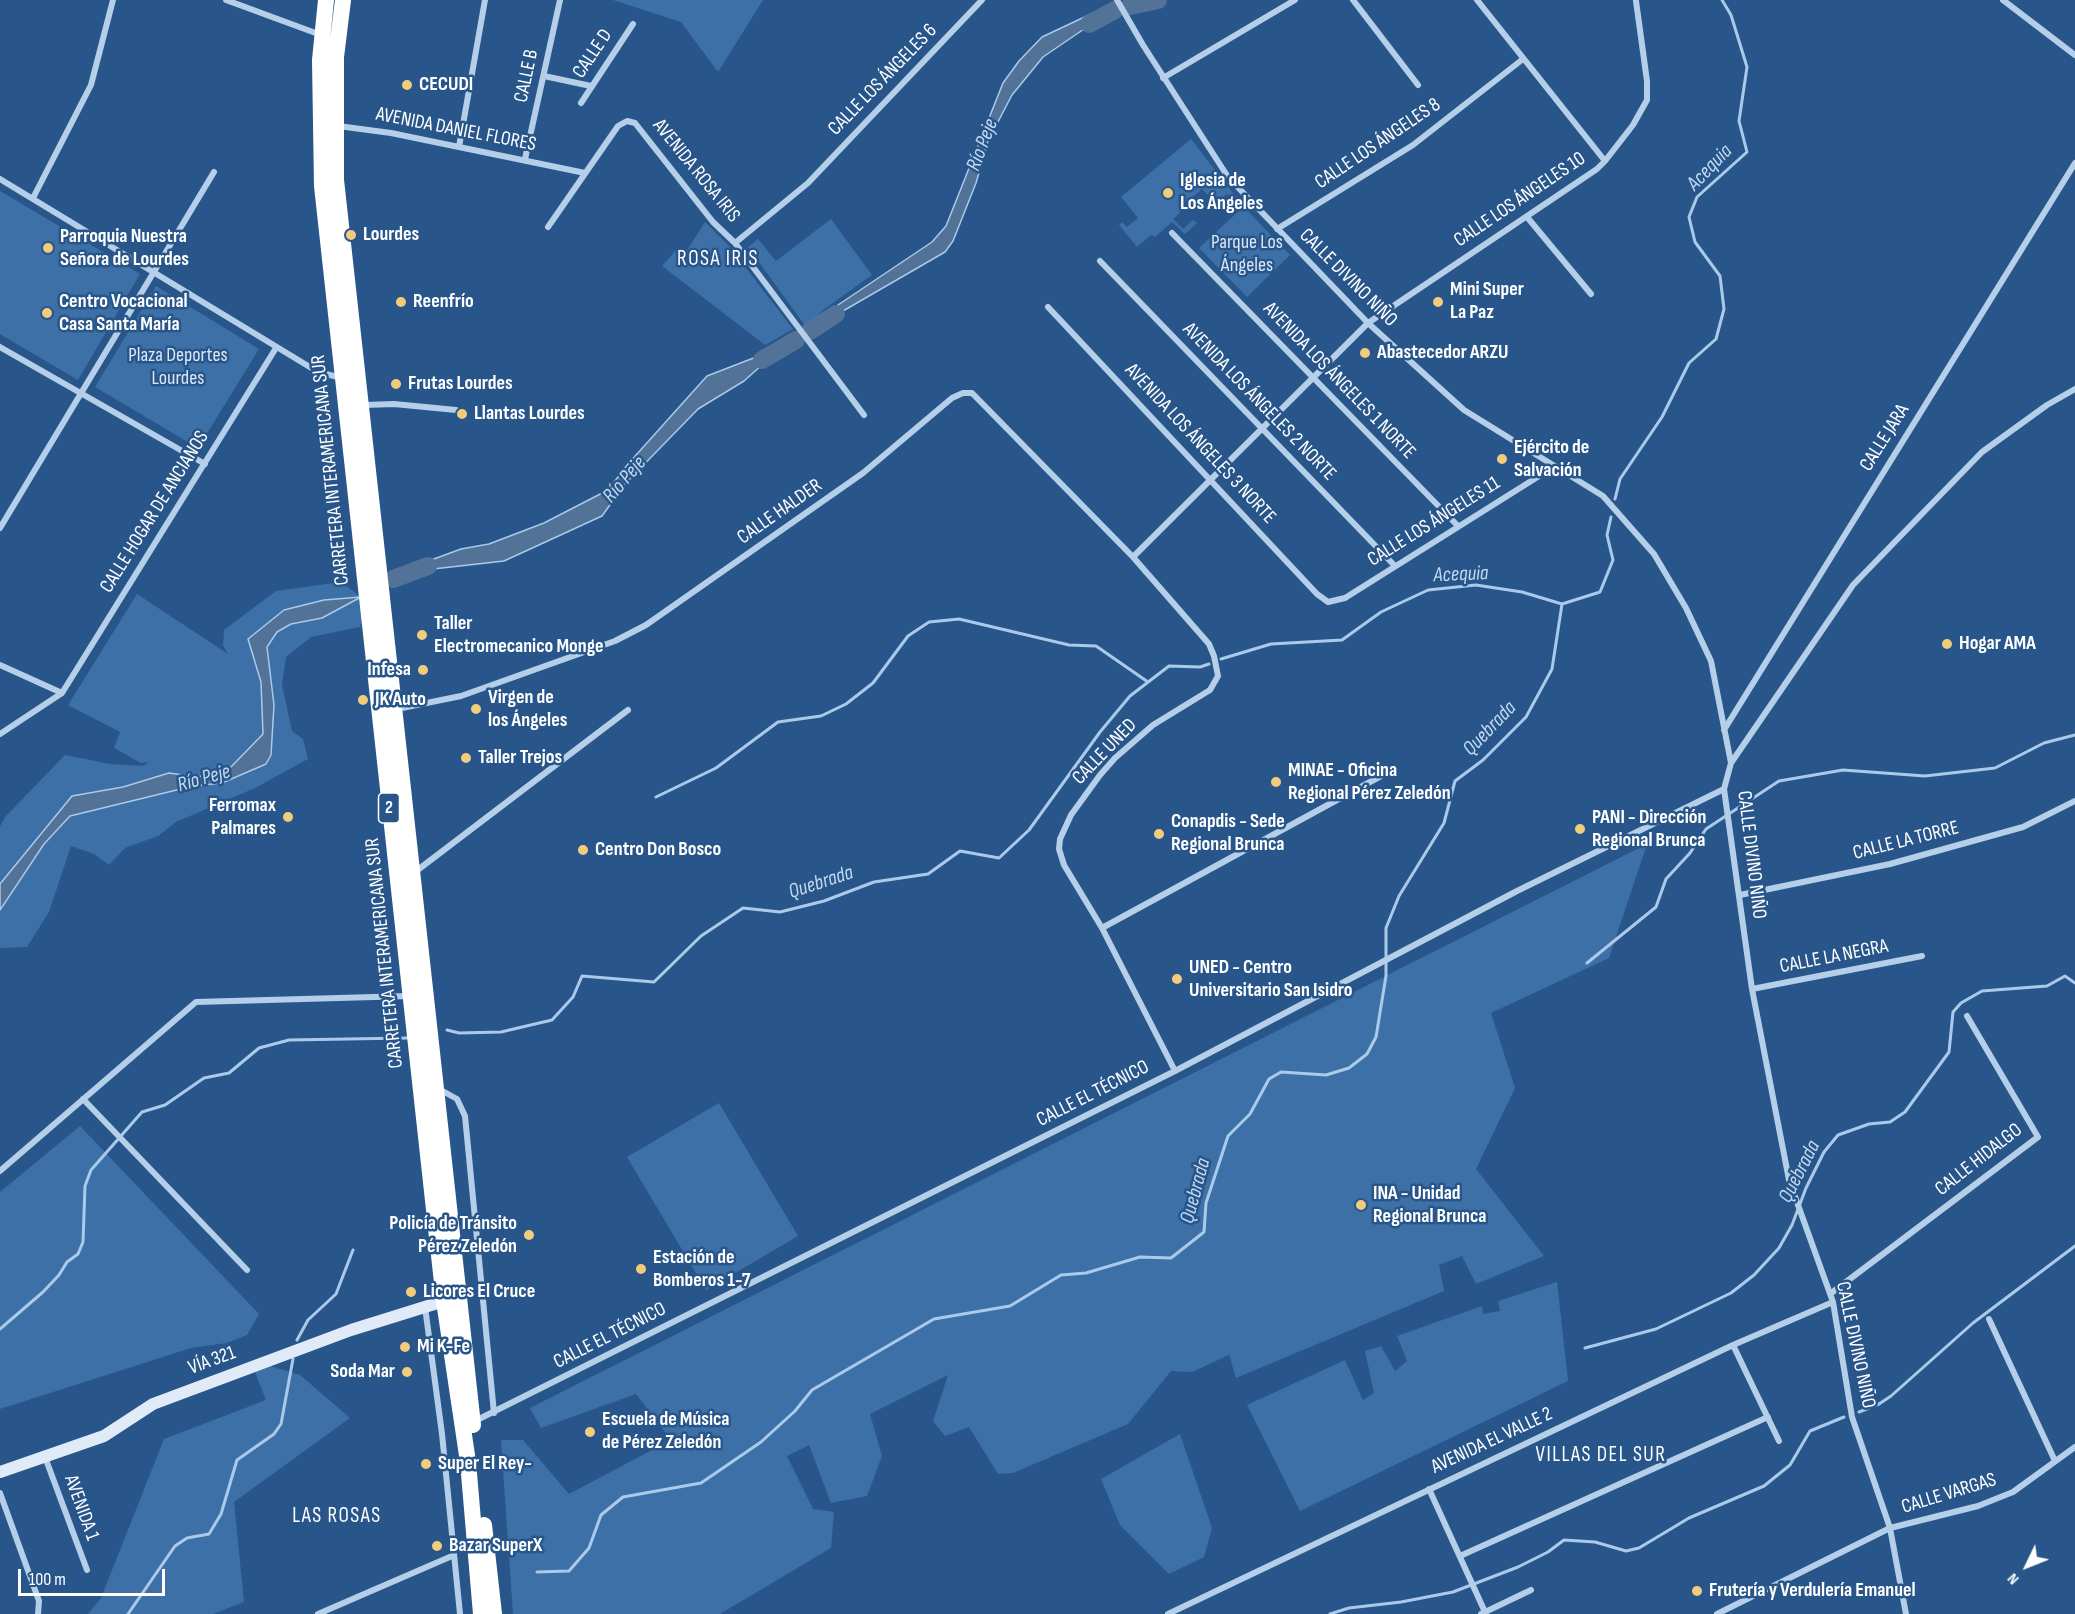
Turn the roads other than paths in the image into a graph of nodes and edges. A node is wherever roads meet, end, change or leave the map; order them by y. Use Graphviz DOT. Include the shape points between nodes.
graph roads {
  1 [pos="113,0"];
  2 [pos="226,0"];
  3 [pos="326,0"];
  4 [pos="343,0"];
  5 [pos="485,0"];
  6 [pos="560,0"];
  7 [pos="982,0"];
  8 [pos="1117,0"];
  9 [pos="1295,0"];
  10 [pos="1353,0"];
  11 [pos="1478,0"];
  12 [pos="2003,0"];
  13 [pos="1636,1"];
  14 [pos="633,24"];
  15 [pos="322,35"];
  16 [pos="2075,55"];
  17 [pos="1523,59"];
  18 [pos="544,76"];
  19 [pos="1163,78"];
  20 [pos="1418,85"];
  21 [pos="591,86"];
  22 [pos="580,103"];
  23 [pos="327,125"];
  24 [pos="459,147"];
  25 [pos="525,159"];
  26 [pos="1605,161"];
  27 [pos="2075,163"];
  28 [pos="214,172"];
  29 [pos="585,172"];
  30 [pos="0,179"];
  31 [pos="33,198"];
  32 [pos="1527,217"];
  33 [pos="548,227"];
  34 [pos="1277,229"];
  35 [pos="1172,233"];
  36 [pos="735,243"];
  37 [pos="1100,261"];
  38 [pos="154,271"];
  39 [pos="1591,294"];
  40 [pos="1048,307"];
  41 [pos="1368,323"];
  42 [pos="353,339"];
  43 [pos="0,347"];
  44 [pos="276,348"];
  45 [pos="1314,377"];
  46 [pos="342,379"];
  47 [pos="2075,389"];
  48 [pos="82,392"];
  49 [pos="361,406"];
  50 [pos="456,410"];
  51 [pos="864,415"];
  52 [pos="1263,428"];
  53 [pos="364,435"];
  54 [pos="205,464"];
  55 [pos="1556,466"];
  56 [pos="1212,479"];
  57 [pos="1458,526"];
  58 [pos="0,528"];
  59 [pos="1133,557"];
  60 [pos="1395,566"];
  61 [pos="1328,602"];
  62 [pos="0,665"];
  63 [pos="62,693"];
  64 [pos="628,710"];
  65 [pos="387,711"];
  66 [pos="1724,730"];
  67 [pos="0,734"];
  68 [pos="1731,763"];
  69 [pos="1392,770"];
  70 [pos="1724,789"];
  71 [pos="2075,801"];
  72 [pos="412,874"];
  73 [pos="1740,895"];
  74 [pos="1101,928"];
  75 [pos="1922,956"];
  76 [pos="1752,989"];
  77 [pos="411,996"];
  78 [pos="1967,1016"];
  79 [pos="1175,1071"];
  80 [pos="437,1089"];
  81 [pos="83,1099"];
  82 [pos="0,1170"];
  83 [pos="455,1252"];
  84 [pos="247,1270"];
  85 [pos="1830,1294"];
  86 [pos="444,1301"];
  87 [pos="1833,1302"];
  88 [pos="424,1307"];
  89 [pos="1989,1319"];
  90 [pos="1733,1345"];
  91 [pos="460,1367"];
  92 [pos="494,1413"];
  93 [pos="1768,1418"];
  94 [pos="473,1421"];
  95 [pos="1779,1441"];
  96 [pos="2075,1447"];
  97 [pos="45,1456"];
  98 [pos="2055,1461"];
  99 [pos="468,1462"];
  100 [pos="0,1472"];
  101 [pos="1429,1489"];
  102 [pos="0,1493"];
  103 [pos="1890,1528"];
  104 [pos="452,1556"];
  105 [pos="1460,1556"];
  106 [pos="87,1570"];
  107 [pos="1531,1590"];
  108 [pos="1732,1607"];
  109 [pos="1483,1613"];
  110 [pos="38,1614"];
  111 [pos="318,1614"];
  112 [pos="460,1614"];
  113 [pos="481,1614"];
  114 [pos="494,1614"];
  115 [pos="1168,1614"];
  116 [pos="1718,1614"];
  117 [pos="1735,1614"];
  118 [pos="1906,1614"];
  1 -- 31 [label="street" via="91,85"];
  2 -- 15 [label="street"];
  3 -- 15 [label="highway, CARRETERA INTERAMERICANA SUR / 2"];
  4 -- 23 [label="highway, CARRETERA INTERAMERICANA SUR / 2"];
  5 -- 24 [label="street"];
  6 -- 18 [label="street, CALLE B"];
  7 -- 36 [label="street, CALLE LOS ÁNGELES 6" via="808,183"];
  8 -- 19 [label="street, CALLE DIVINO NIÑO"];
  9 -- 19 [label="street"];
  10 -- 20 [label="street"];
  11 -- 17 [label="street"];
  12 -- 16 [label="street"];
  13 -- 26 [label="street, CALLE LOS ÁNGELES 10" via="1647,100"];
  14 -- 21 [label="street, CALLE D"];
  15 -- 23 [label="highway, CARRETERA INTERAMERICANA SUR / 2"];
  17 -- 26 [label="street"];
  17 -- 34 [label="street, CALLE LOS ÁNGELES 8" via="1413,145"];
  18 -- 21 [label="street"];
  18 -- 25 [label="street, CALLE B"];
  19 -- 34 [label="street, CALLE DIVINO NIÑO" via="1228,177"];
  21 -- 22 [label="street, CALLE D"];
  23 -- 24 [label="street, AVENIDA DANIEL FLORES"];
  23 -- 42 [label="highway, CARRETERA INTERAMERICANA SUR / 2"];
  23 -- 46 [label="highway, CARRETERA INTERAMERICANA SUR / 2" via="322,186"];
  24 -- 25 [label="street, AVENIDA DANIEL FLORES"];
  25 -- 29 [label="street, AVENIDA DANIEL FLORES"];
  26 -- 32 [label="street, CALLE LOS ÁNGELES 10"];
  27 -- 66 [label="street, CALLE JARA"];
  28 -- 38 [label="street"];
  29 -- 33 [label="street"];
  29 -- 36 [label="street, AVENIDA ROSA IRIS" via="618,126 627,121 635,123 713,222"];
  30 -- 31 [label="street"];
  31 -- 38 [label="street"];
  32 -- 39 [label="street"];
  32 -- 41 [label="street, CALLE LOS ÁNGELES 10"];
  34 -- 41 [label="street, CALLE DIVINO NIÑO"];
  35 -- 45 [label="street, AVENIDA LOS ÁNGELES 1 NORTE"];
  36 -- 51 [label="street, AVENIDA ROSA IRIS"];
  37 -- 52 [label="street, AVENIDA LOS ÁNGELES 2 NORTE"];
  38 -- 44 [label="street"];
  38 -- 48 [label="street"];
  40 -- 56 [label="street, AVENIDA LOS ÁNGELES 3 NORTE"];
  41 -- 45 [label="street, CALLE LOS ÁNGELES 10"];
  41 -- 55 [label="street, CALLE DIVINO NIÑO" via="1464,410"];
  42 -- 46 [label="street" via="346,347 348,364"];
  42 -- 49 [label="highway, CARRETERA INTERAMERICANA SUR / 2"];
  43 -- 48 [label="street"];
  44 -- 46 [label="street" via="318,372"];
  44 -- 54 [label="street, CALLE HOGAR DE ANCIANOS"];
  45 -- 52 [label="street, CALLE LOS ÁNGELES 10"];
  45 -- 57 [label="street, AVENIDA LOS ÁNGELES 1 NORTE"];
  46 -- 53 [label="street" via="352,395 355,421"];
  46 -- 65 [label="highway, CARRETERA INTERAMERICANA SUR / 2"];
  47 -- 68 [label="street" via="1982,452 1853,585"];
  48 -- 54 [label="street"];
  48 -- 58 [label="street"];
  49 -- 50 [label="street" via="394,404"];
  49 -- 53 [label="highway, CARRETERA INTERAMERICANA SUR / 2"];
  52 -- 56 [label="street, CALLE LOS ÁNGELES 10"];
  52 -- 60 [label="street, AVENIDA LOS ÁNGELES 2 NORTE"];
  53 -- 65 [label="highway, CARRETERA INTERAMERICANA SUR / 2"];
  54 -- 63 [label="street, CALLE HOGAR DE ANCIANOS"];
  55 -- 57 [label="street, CALLE LOS ÁNGELES 11"];
  55 -- 66 [label="street, CALLE DIVINO NIÑO" via="1603,496 1654,554 1712,661"];
  56 -- 59 [label="street, CALLE LOS ÁNGELES 10"];
  56 -- 61 [label="street, AVENIDA LOS ÁNGELES 3 NORTE"];
  57 -- 60 [label="street, CALLE LOS ÁNGELES 11"];
  59 -- 65 [label="street, CALLE HALDER" via="972,393 963,393 952,398 863,474 646,625 615,641 461,696"];
  59 -- 74 [label="street, CALLE UNED" via="1209,644 1218,676 1210,690 1131,742 1100,775 1064,828 1061,856"];
  60 -- 61 [label="street, CALLE LOS ÁNGELES 11" via="1345,598"];
  62 -- 63 [label="street"];
  63 -- 67 [label="street"];
  64 -- 72 [label="street"];
  65 -- 72 [label="highway, CARRETERA INTERAMERICANA SUR / 2"];
  65 -- 77 [label="highway, CARRETERA INTERAMERICANA SUR / 2"];
  66 -- 68 [label="street, CALLE DIVINO NIÑO"];
  68 -- 70 [label="street, CALLE DIVINO NIÑO"];
  69 -- 74 [label="street"];
  70 -- 73 [label="street, CALLE DIVINO NIÑO"];
  70 -- 79 [label="street, CALLE EL TÉCNICO" via="1518,891"];
  71 -- 73 [label="street, CALLE LA TORRE" via="2023,827 1890,864"];
  72 -- 80 [label="highway, CARRETERA INTERAMERICANA SUR / 2"];
  73 -- 76 [label="street, CALLE DIVINO NIÑO"];
  74 -- 79 [label="street, CALLE UNED"];
  75 -- 76 [label="street, CALLE LA NEGRA"];
  76 -- 85 [label="street, CALLE DIVINO NIÑO" via="1789,1180"];
  77 -- 81 [label="street" via="196,1002"];
  77 -- 86 [label="highway, CARRETERA INTERAMERICANA SUR / 2"];
  78 -- 85 [label="street, CALLE HIDALGO" via="2038,1137"];
  79 -- 92 [label="street, CALLE EL TÉCNICO"];
  80 -- 83 [label="highway, CARRETERA INTERAMERICANA SUR / 2"];
  80 -- 92 [label="street" via="457,1099 465,1116"];
  81 -- 82 [label="street"];
  81 -- 84 [label="street"];
  83 -- 86 [label="highway" via="453,1290"];
  83 -- 91 [label="highway, CARRETERA INTERAMERICANA SUR / 2"];
  85 -- 87 [label="street, CALLE DIVINO NIÑO"];
  86 -- 88 [label="street, VÍA 321"];
  86 -- 91 [label="highway, CARRETERA INTERAMERICANA SUR / 2"];
  87 -- 90 [label="street, AVENIDA EL VALLE 2"];
  87 -- 103 [label="street, CALLE DIVINO NIÑO" via="1852,1417"];
  88 -- 97 [label="street, VÍA 321" via="153,1404 104,1436"];
  88 -- 104 [label="street" via="442,1434"];
  89 -- 98 [label="street"];
  90 -- 93 [label="street"];
  90 -- 101 [label="street, AVENIDA EL VALLE 2"];
  91 -- 94 [label="highway, CARRETERA INTERAMERICANA SUR / 2"];
  91 -- 99 [label="highway, CARRETERA INTERAMERICANA SUR / 2"];
  92 -- 94 [label="street, CALLE EL TÉCNICO"];
  93 -- 95 [label="street"];
  93 -- 105 [label="street"];
  94 -- 99 [label="highway"];
  94 -- 114 [label="highway, CARRETERA INTERAMERICANA SUR / 2"];
  96 -- 98 [label="street, CALLE VARGAS"];
  97 -- 100 [label="street, VÍA 321"];
  97 -- 106 [label="street, AVENIDA 1"];
  98 -- 103 [label="street, CALLE VARGAS" via="2013,1492 1978,1506"];
  99 -- 113 [label="highway, CARRETERA INTERAMERICANA SUR / 2"];
  101 -- 105 [label="street"];
  101 -- 115 [label="street, AVENIDA EL VALLE 2"];
  102 -- 110 [label="street" via="39,1601"];
  103 -- 108 [label="street, CALLE VARGAS"];
  103 -- 118 [label="street, CALLE DIVINO NIÑO"];
  104 -- 111 [label="street"];
  104 -- 112 [label="street"];
  105 -- 109 [label="street"];
  107 -- 109 [label="street"];
  108 -- 116 [label="street, CALLE VARGAS"];
  108 -- 117 [label="street"];
}
